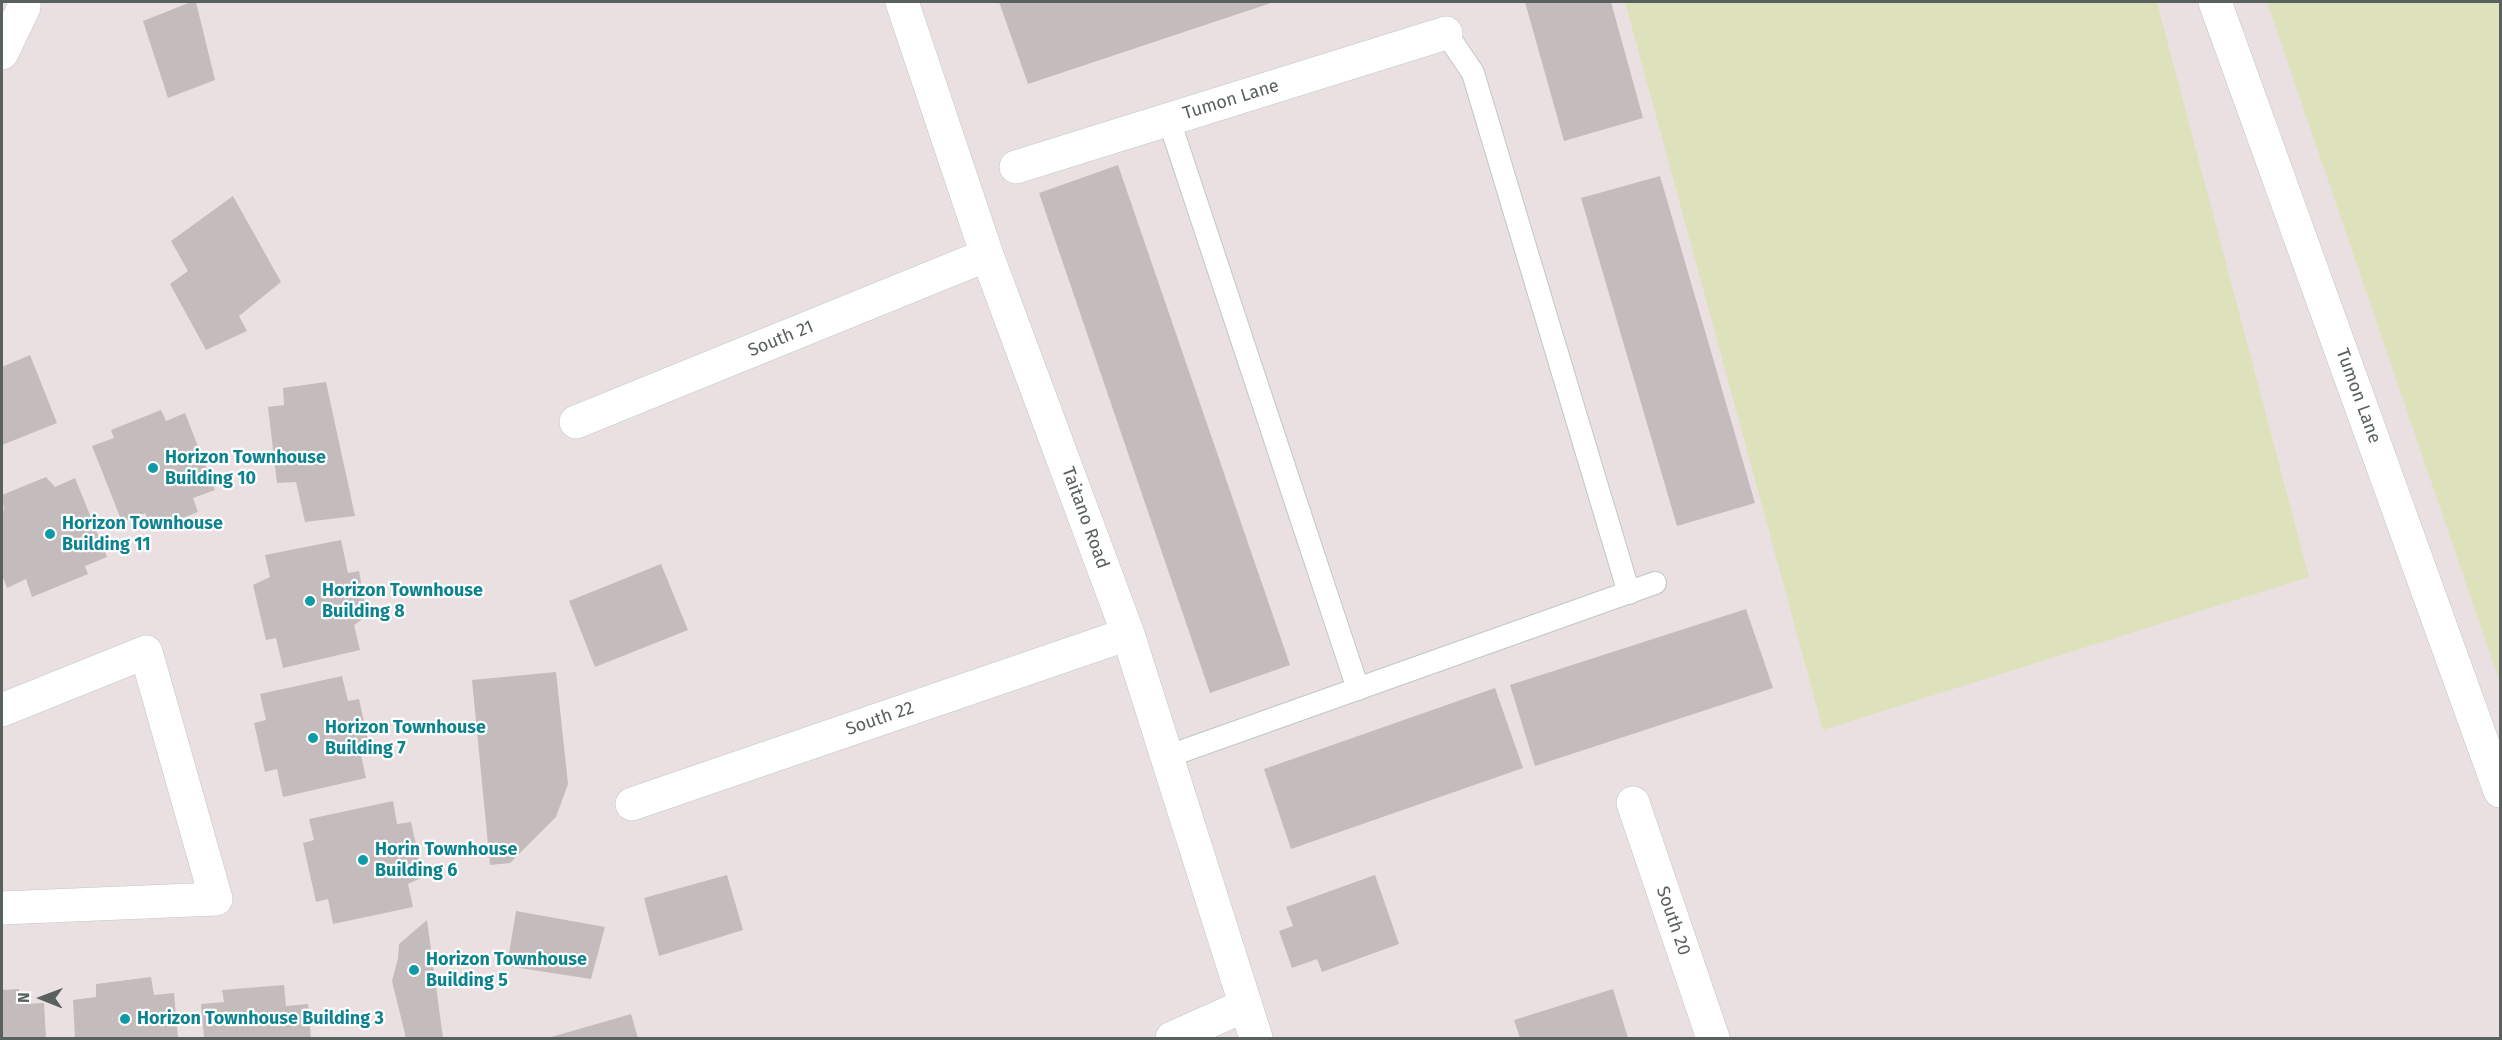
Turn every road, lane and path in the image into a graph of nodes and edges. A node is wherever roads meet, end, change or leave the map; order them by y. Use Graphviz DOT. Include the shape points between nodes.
graph roads {
  1 [pos="24,2"];
  2 [pos="902,2"];
  3 [pos="2215,2"];
  4 [pos="1446,33"];
  5 [pos="2,53"];
  6 [pos="1169,120"];
  7 [pos="1016,167"];
  8 [pos="987,255"];
  9 [pos="576,422"];
  10 [pos="1655,583"];
  11 [pos="1629,593"];
  12 [pos="1128,634"];
  13 [pos="1358,689"];
  14 [pos="2,710"];
  15 [pos="1167,757"];
  16 [pos="2500,791"];
  17 [pos="1633,803"];
  18 [pos="632,804"];
  19 [pos="2,908"];
  20 [pos="1244,1006"];
  21 [pos="1172,1038"];
  22 [pos="1256,1038"];
  23 [pos="1713,1038"];
  1 -- 5 [label="street"];
  2 -- 8 [label="street, Taitano Road"];
  3 -- 16 [label="street, Tumon Lane"];
  4 -- 6 [label="street, Tumon Lane"];
  4 -- 11 [label="lane" via="1473,72"];
  6 -- 7 [label="street, Tumon Lane"];
  6 -- 13 [label="lane"];
  8 -- 9 [label="street, South 21"];
  8 -- 12 [label="street, Taitano Road"];
  10 -- 11 [label="lane"];
  11 -- 13 [label="lane"];
  12 -- 15 [label="street, Taitano Road"];
  12 -- 18 [label="street, South 22"];
  13 -- 15 [label="lane"];
  14 -- 19 [label="street" via="146,652 216,899"];
  15 -- 20 [label="street, Taitano Road"];
  17 -- 23 [label="street, South 20"];
  20 -- 21 [label="street"];
  20 -- 22 [label="street, Taitano Road"];
}
